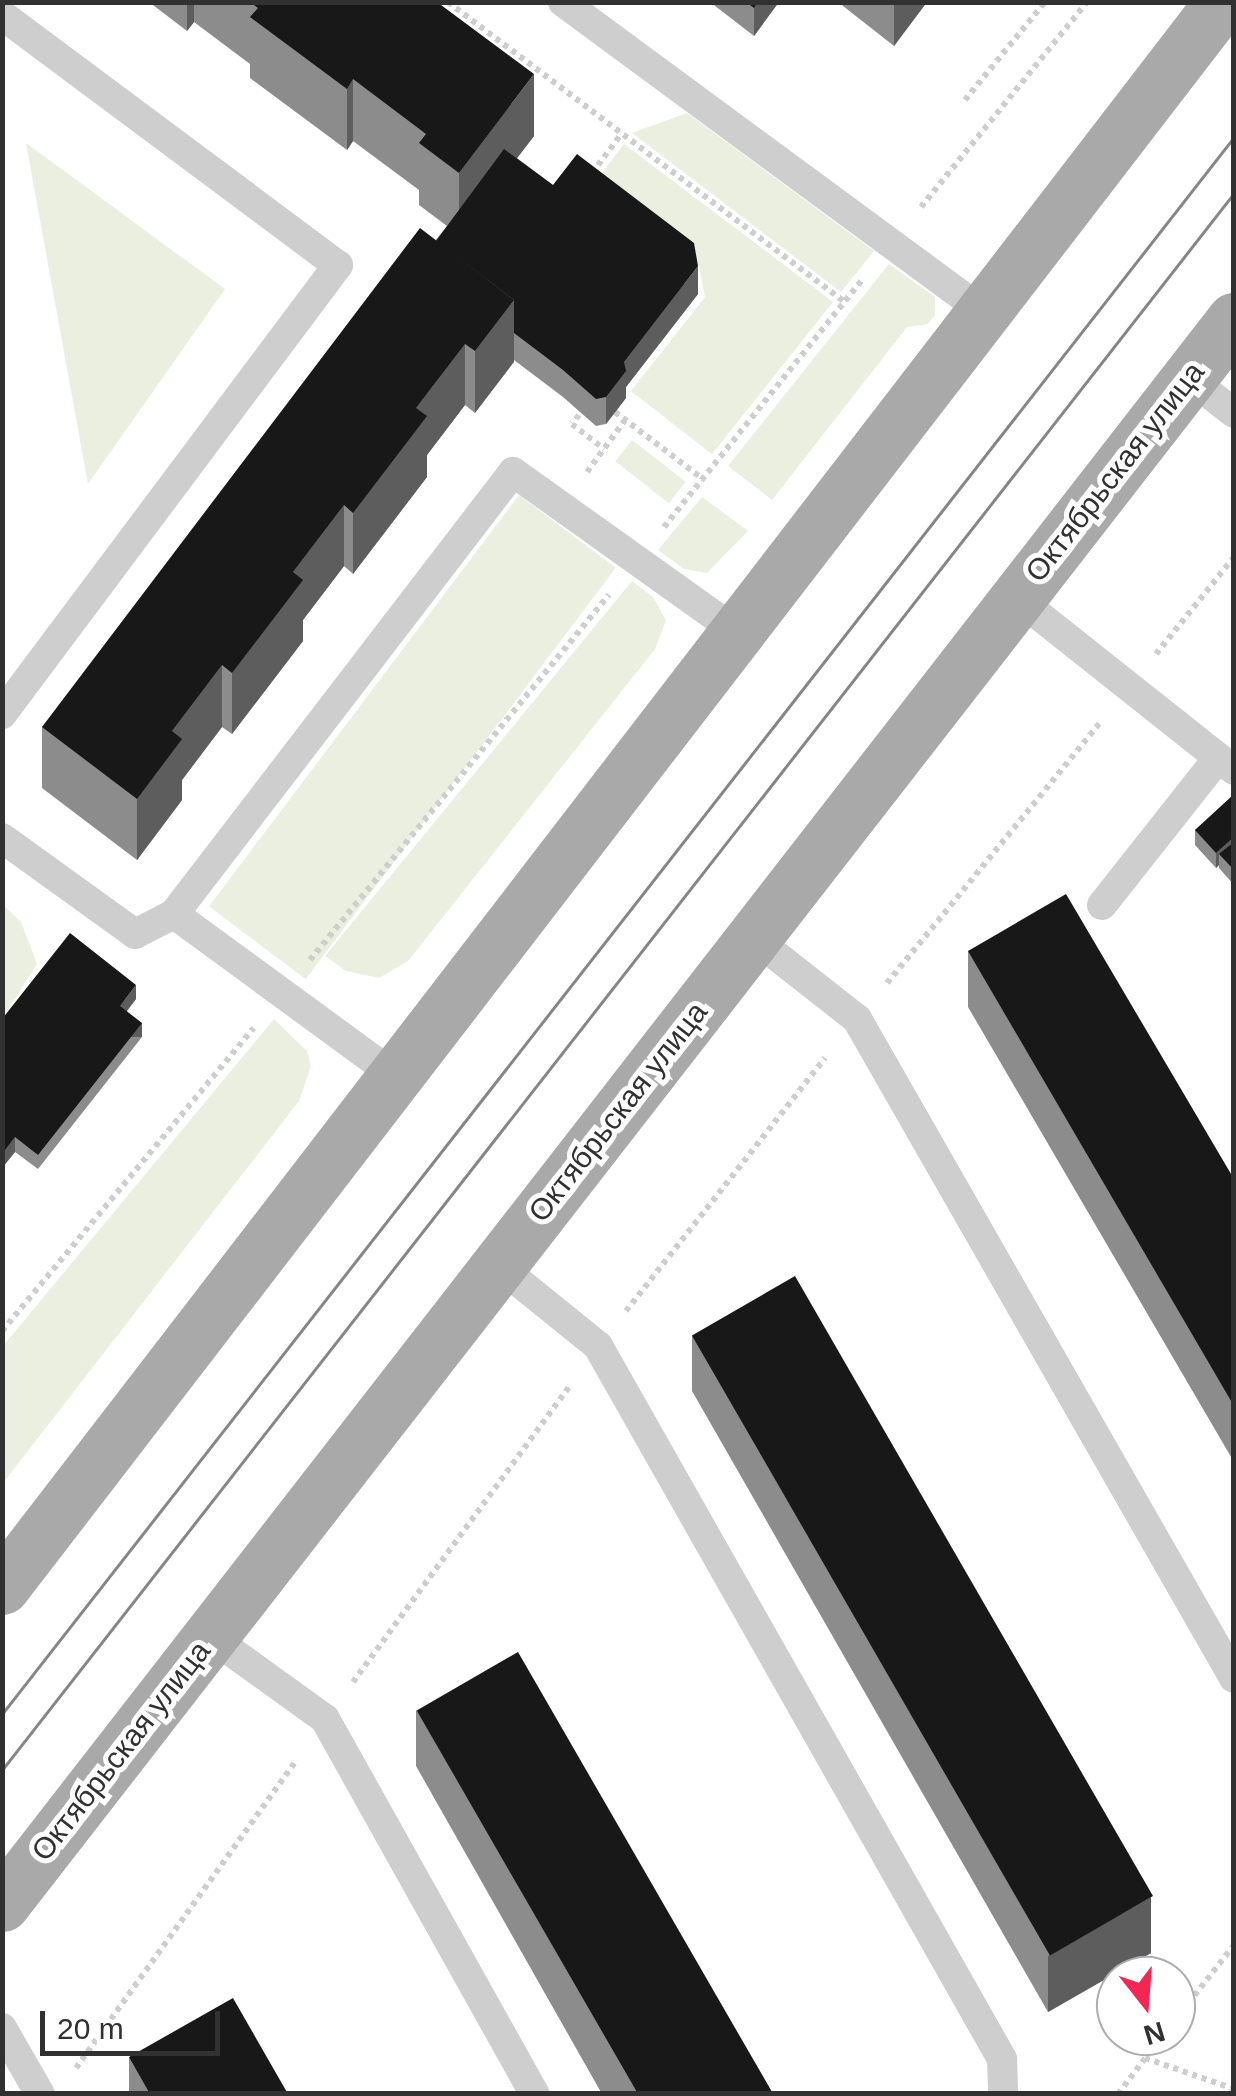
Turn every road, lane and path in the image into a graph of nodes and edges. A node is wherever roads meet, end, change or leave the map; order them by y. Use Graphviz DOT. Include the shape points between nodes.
graph roads {
  1 [pos="448,2"];
  2 [pos="563,2"];
  3 [pos="1045,2"];
  4 [pos="1087,2"];
  5 [pos="1222,2"];
  6 [pos="2,15"];
  7 [pos="965,100"];
  8 [pos="622,133"];
  9 [pos="582,186"];
  10 [pos="892,243"];
  11 [pos="845,302"];
  12 [pos="984,312"];
  13 [pos="1234,320"];
  14 [pos="1189,378"];
  15 [pos="614,412"];
  16 [pos="1234,413"];
  17 [pos="579,414"];
  18 [pos="625,420"];
  19 [pos="604,449"];
  20 [pos="703,479"];
  21 [pos="562,506"];
  22 [pos="637,561"];
  23 [pos="1017,598"];
  24 [pos="737,632"];
  25 [pos="2,714"];
  26 [pos="1226,764"];
  27 [pos="2,838"];
  28 [pos="1102,905"];
  29 [pos="174,914"];
  30 [pos="754,938"];
  31 [pos="282,994"];
  32 [pos="394,1074"];
  33 [pos="498,1265"];
  34 [pos="2,1331"];
  35 [pos="2,1587"];
  36 [pos="210,1636"];
  37 [pos="1234,1678"];
  38 [pos="2,1904"];
  39 [pos="1234,1945"];
  40 [pos="1196,1993"];
  41 [pos="2,2028"];
  42 [pos="1145,2058"];
  43 [pos="1234,2089"];
  44 [pos="40,2094"];
  45 [pos="535,2094"];
  46 [pos="1002,2094"];
  47 [pos="1118,2094"];
  1 -- 8 [label="path"];
  2 -- 10 [label="lane"];
  3 -- 7 [label="path"];
  4 -- 10 [label="path"];
  5 -- 12 [label="main road"];
  6 -- 25 [label="lane" via="338,265"];
  8 -- 9 [label="path"];
  8 -- 11 [label="path"];
  10 -- 11 [label="path"];
  10 -- 12 [label="lane"];
  11 -- 20 [label="path"];
  12 -- 24 [label="main road"];
  13 -- 14 [label="main road, Октябрьская улица"];
  14 -- 16 [label="lane"];
  14 -- 23 [label="main road, Октябрьская улица"];
  15 -- 18 [label="path"];
  17 -- 19 [label="path" via="572,424"];
  18 -- 19 [label="path"];
  18 -- 20 [label="path"];
  19 -- 21 [label="path"];
  20 -- 22 [label="path"];
  21 -- 22 [label="lane"];
  21 -- 29 [label="lane" via="513,472"];
  22 -- 24 [label="lane"];
  22 -- 31 [label="path"];
  23 -- 26 [label="lane"];
  23 -- 30 [label="main road, Октябрьская улица"];
  24 -- 32 [label="main road"];
  26 -- 28 [label="lane"];
  27 -- 29 [label="lane" via="135,934"];
  29 -- 31 [label="lane"];
  30 -- 33 [label="main road, Октябрьская улица"];
  30 -- 37 [label="lane" via="857,1019"];
  31 -- 32 [label="lane"];
  31 -- 34 [label="path"];
  32 -- 35 [label="main road"];
  33 -- 36 [label="main road, Октябрьская улица"];
  33 -- 46 [label="lane" via="598,1346 1002,2059"];
  36 -- 38 [label="main road, Октябрьская улица"];
  36 -- 45 [label="lane" via="325,1719"];
  39 -- 40 [label="path"];
  41 -- 44 [label="lane"];
  42 -- 43 [label="path"];
  42 -- 47 [label="path"];
}
